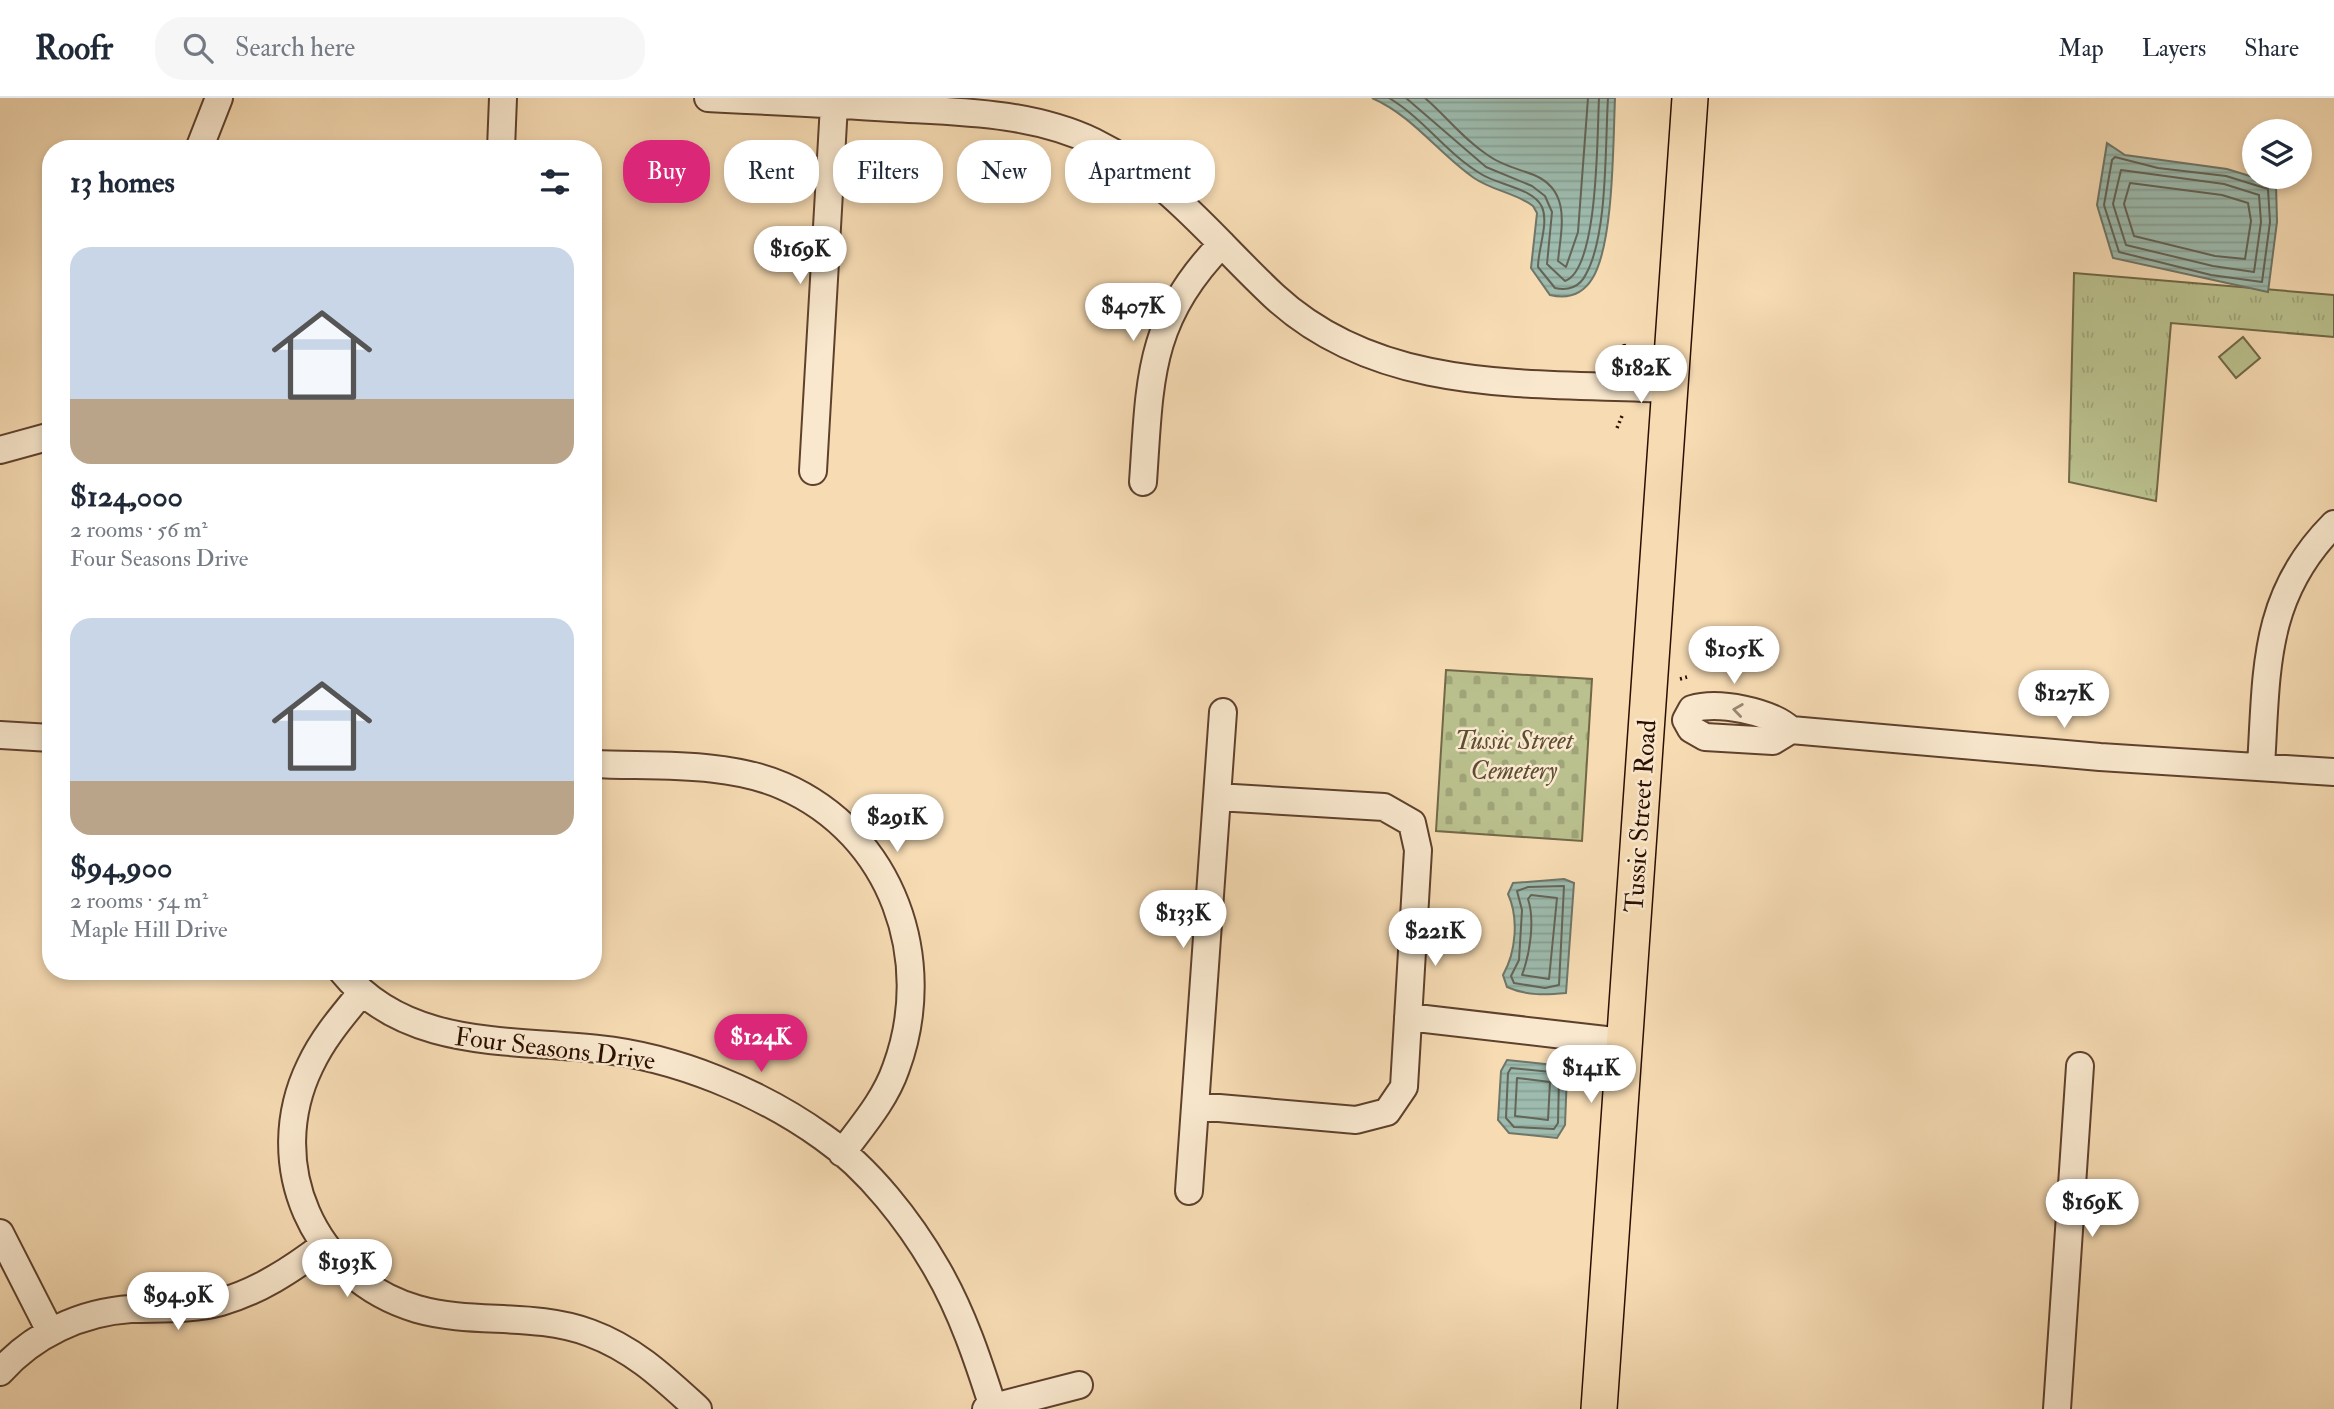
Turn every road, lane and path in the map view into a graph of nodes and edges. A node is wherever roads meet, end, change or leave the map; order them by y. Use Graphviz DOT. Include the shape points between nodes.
graph roads {
  1 [pos="219,98"];
  2 [pos="503,98"];
  3 [pos="708,98"];
  4 [pos="1690,98"];
  5 [pos="834,104"];
  6 [pos="203,140"];
  7 [pos="501,140"];
  8 [pos="1222,244"];
  9 [pos="1624,344"];
  10 [pos="1627,358"];
  11 [pos="1670,389"];
  12 [pos="1622,416"];
  13 [pos="1618,428"];
  14 [pos="42,438"];
  15 [pos="0,450"];
  16 [pos="813,471"];
  17 [pos="1143,482"];
  18 [pos="2334,524"];
  19 [pos="1687,677"];
  20 [pos="1680,679"];
  21 [pos="1223,712"];
  22 [pos="1647,715"];
  23 [pos="0,735"];
  24 [pos="42,737"];
  25 [pos="602,765"];
  26 [pos="2261,766"];
  27 [pos="2334,772"];
  28 [pos="1217,797"];
  29 [pos="351,980"];
  30 [pos="362,992"];
  31 [pos="1408,1017"];
  32 [pos="1623,1042"];
  33 [pos="2080,1066"];
  34 [pos="1196,1106"];
  35 [pos="842,1153"];
  36 [pos="1189,1191"];
  37 [pos="0,1233"];
  38 [pos="323,1246"];
  39 [pos="50,1331"];
  40 [pos="0,1372"];
  41 [pos="1079,1385"];
  42 [pos="990,1408"];
  43 [pos="698,1409"];
  44 [pos="1599,1409"];
  45 [pos="2057,1409"];
  1 -- 6 [label="street"];
  2 -- 7 [label="street"];
  3 -- 5 [label="street"];
  4 -- 11 [label="main road, Tussic Street Road"];
  5 -- 8 [label="street" via="990,113 1062,129 1133,164 1161,184"];
  5 -- 16 [label="street"];
  8 -- 11 [label="street" via="1301,318 1335,340 1404,368 1466,379"];
  8 -- 17 [label="street" via="1181,291 1156,348"];
  9 -- 10 [label="path"];
  11 -- 22 [label="main road, Tussic Street Road"];
  12 -- 13 [label="path"];
  14 -- 15 [label="street"];
  18 -- 26 [label="street" via="2296,570 2275,616 2268,649"];
  19 -- 20 [label="path"];
  21 -- 28 [label="street"];
  22 -- 26 [label="street" via="1686,720 1692,709 1704,705 1767,714 1791,730"];
  22 -- 32 [label="main road, Tussic Street Road"];
  23 -- 24 [label="street"];
  25 -- 35 [label="street" via="716,771 781,785 830,814 874,861 900,912 913,976 912,1006 907,1035 885,1093"];
  26 -- 27 [label="street"];
  28 -- 31 [label="street" via="1384,807 1412,823 1418,850"];
  28 -- 34 [label="street"];
  29 -- 30 [label="street, Four Seasons Drive"];
  30 -- 35 [label="street, Four Seasons Drive" via="400,1016 453,1036 600,1049 693,1070 732,1085 824,1137"];
  30 -- 38 [label="street" via="310,1066 294,1118 291,1138 299,1192"];
  31 -- 32 [label="street"];
  31 -- 34 [label="street" via="1404,1087 1387,1112 1356,1120"];
  32 -- 44 [label="main road, Tussic Street Road"];
  33 -- 45 [label="street"];
  34 -- 36 [label="street"];
  35 -- 42 [label="street, Four Seasons Drive" via="889,1203 938,1271 960,1314"];
  37 -- 39 [label="street"];
  38 -- 39 [label="street" via="273,1280 219,1303 127,1310"];
  38 -- 43 [label="street" via="368,1286 416,1309 564,1324 591,1333 650,1364"];
  39 -- 40 [label="street"];
  41 -- 42 [label="street"];
}
